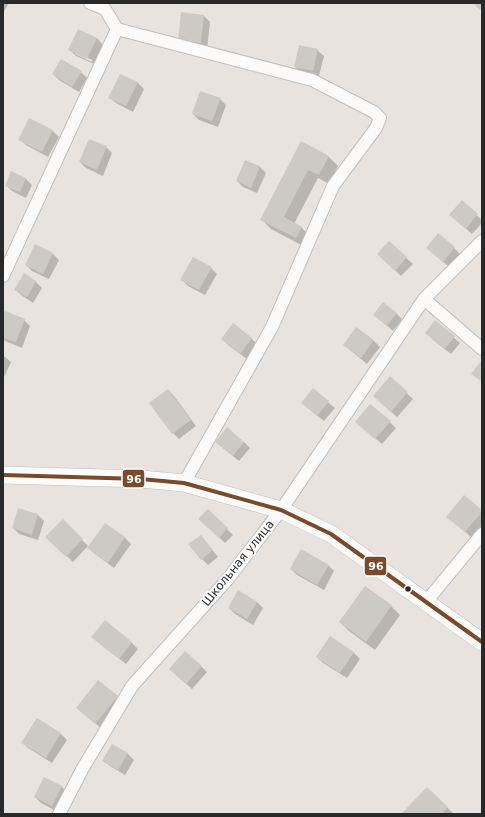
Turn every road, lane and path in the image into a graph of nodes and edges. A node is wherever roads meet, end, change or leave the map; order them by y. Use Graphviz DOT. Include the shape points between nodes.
graph roads {
  1 [pos="90,3"];
  2 [pos="117,29"];
  3 [pos="482,241"];
  4 [pos="3,276"];
  5 [pos="424,299"];
  6 [pos="482,349"];
  7 [pos="3,474"];
  8 [pos="184,483"];
  9 [pos="281,510"];
  10 [pos="482,534"];
  11 [pos="426,602"];
  12 [pos="482,642"];
  13 [pos="59,814"];
  1 -- 2 [label="street" via="105,9"];
  2 -- 4 [label="street"];
  2 -- 8 [label="street" via="312,80 374,112 380,118 376,128 333,186 272,327"];
  3 -- 5 [label="street, Школьная улица"];
  5 -- 6 [label="street"];
  5 -- 9 [label="street, Школьная улица"];
  7 -- 8 [label="street"];
  8 -- 9 [label="street"];
  9 -- 11 [label="street" via="330,534"];
  9 -- 13 [label="street, Школьная улица" via="227,580 132,686"];
  10 -- 11 [label="street"];
  11 -- 12 [label="street"];
}
